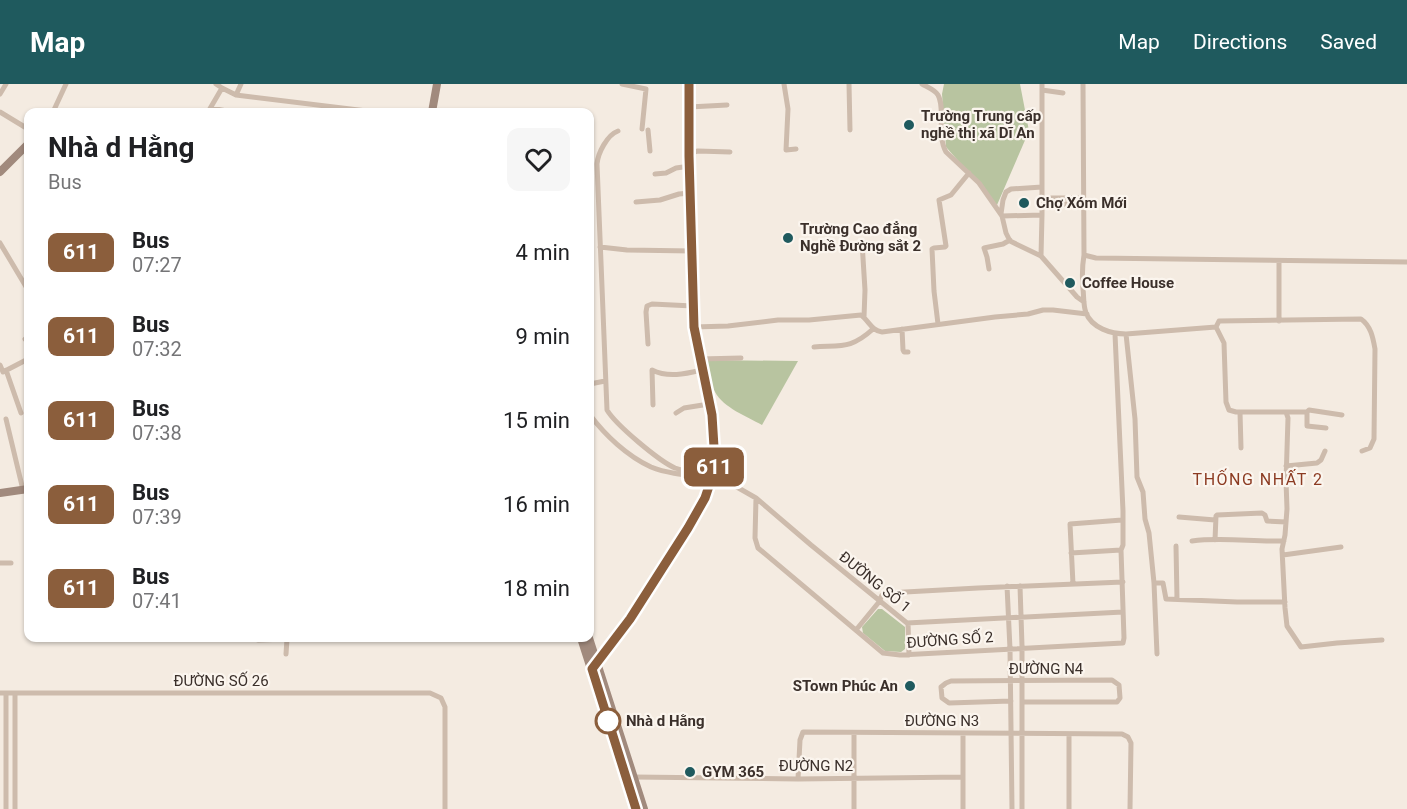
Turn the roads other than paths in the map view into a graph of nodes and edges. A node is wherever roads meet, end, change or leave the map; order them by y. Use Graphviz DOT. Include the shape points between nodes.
graph roads {
  1 [pos="6,84"];
  2 [pos="66,84"];
  3 [pos="241,84"];
  4 [pos="436,84"];
  5 [pos="622,84"];
  6 [pos="689,84"];
  7 [pos="784,84"];
  8 [pos="849,84"];
  9 [pos="922,84"];
  10 [pos="1083,84"];
  11 [pos="220,86"];
  12 [pos="1042,87"];
  13 [pos="1063,93"];
  14 [pos="0,94"];
  15 [pos="236,95"];
  16 [pos="727,105"];
  17 [pos="689,107"];
  18 [pos="55,108"];
  19 [pos="211,108"];
  20 [pos="342,108"];
  21 [pos="433,108"];
  22 [pos="0,112"];
  23 [pos="24,127"];
  24 [pos="618,130"];
  25 [pos="850,130"];
  26 [pos="24,148"];
  27 [pos="796,148"];
  28 [pos="650,151"];
  29 [pos="730,152"];
  30 [pos="690,153"];
  31 [pos="690,166"];
  32 [pos="0,172"];
  33 [pos="969,173"];
  34 [pos="655,174"];
  35 [pos="1042,187"];
  36 [pos="690,194"];
  37 [pos="1042,201"];
  38 [pos="1083,201"];
  39 [pos="636,202"];
  40 [pos="1001,215"];
  41 [pos="1042,215"];
  42 [pos="1010,240"];
  43 [pos="862,242"];
  44 [pos="0,243"];
  45 [pos="600,247"];
  46 [pos="692,250"];
  47 [pos="1084,255"];
  48 [pos="1041,256"];
  49 [pos="1279,261"];
  50 [pos="1407,262"];
  51 [pos="989,269"];
  52 [pos="24,283"];
  53 [pos="1084,302"];
  54 [pos="693,306"];
  55 [pos="1087,314"];
  56 [pos="864,317"];
  57 [pos="1279,321"];
  58 [pos="938,324"];
  59 [pos="694,327"];
  60 [pos="1216,327"];
  61 [pos="873,329"];
  62 [pos="902,329"];
  63 [pos="1115,334"];
  64 [pos="1126,334"];
  65 [pos="648,344"];
  66 [pos="814,347"];
  67 [pos="908,352"];
  68 [pos="741,358"];
  69 [pos="700,359"];
  70 [pos="24,361"];
  71 [pos="0,365"];
  72 [pos="702,370"];
  73 [pos="3,372"];
  74 [pos="605,381"];
  75 [pos="594,383"];
  76 [pos="710,404"];
  77 [pos="653,405"];
  78 [pos="1240,412"];
  79 [pos="1286,412"];
  80 [pos="1307,412"];
  81 [pos="21,413"];
  82 [pos="676,413"];
  83 [pos="1342,415"];
  84 [pos="6,419"];
  85 [pos="594,419"];
  86 [pos="1326,428"];
  87 [pos="1241,448"];
  88 [pos="1326,451"];
  89 [pos="1362,451"];
  90 [pos="1286,466"];
  91 [pos="711,478"];
  92 [pos="24,482"];
  93 [pos="24,489"];
  94 [pos="0,493"];
  95 [pos="756,498"];
  96 [pos="1179,517"];
  97 [pos="1122,520"];
  98 [pos="1215,520"];
  99 [pos="1286,522"];
  100 [pos="1215,540"];
  101 [pos="1192,541"];
  102 [pos="1284,541"];
  103 [pos="1176,546"];
  104 [pos="1341,547"];
  105 [pos="1121,550"];
  106 [pos="1071,553"];
  107 [pos="1282,555"];
  108 [pos="0,563"];
  109 [pos="11,563"];
  110 [pos="1123,582"];
  111 [pos="1154,583"];
  112 [pos="1073,584"];
  113 [pos="1007,586"];
  114 [pos="1020,586"];
  115 [pos="1177,599"];
  116 [pos="879,602"];
  117 [pos="1285,602"];
  118 [pos="1123,612"];
  119 [pos="1022,617"];
  120 [pos="1009,618"];
  121 [pos="908,623"];
  122 [pos="856,630"];
  123 [pos="1382,640"];
  124 [pos="287,642"];
  125 [pos="583,642"];
  126 [pos="590,642"];
  127 [pos="1022,648"];
  128 [pos="1010,649"];
  129 [pos="286,654"];
  130 [pos="1157,654"];
  131 [pos="909,655"];
  132 [pos="594,666"];
  133 [pos="1022,680"];
  134 [pos="1010,681"];
  135 [pos="3,693"];
  136 [pos="15,693"];
  137 [pos="1011,701"];
  138 [pos="1022,702"];
  139 [pos="854,732"];
  140 [pos="963,733"];
  141 [pos="1011,734"];
  142 [pos="1023,734"];
  143 [pos="1069,734"];
  144 [pos="963,777"];
  145 [pos="630,778"];
  146 [pos="854,778"];
  147 [pos="798,779"];
  148 [pos="6,809"];
  149 [pos="15,809"];
  150 [pos="445,809"];
  151 [pos="636,809"];
  152 [pos="644,809"];
  153 [pos="854,809"];
  154 [pos="963,809"];
  155 [pos="1012,809"];
  156 [pos="1022,809"];
  157 [pos="1069,809"];
  158 [pos="1130,809"];
  1 -- 14 [label="street"];
  2 -- 18 [label="street"];
  3 -- 15 [label="street"];
  4 -- 21 [label="main road"];
  5 -- 28 [label="street" via="646,89 645,130"];
  6 -- 17 [label="main road"];
  7 -- 27 [label="street" via="788,109 786,150"];
  8 -- 25 [label="street"];
  9 -- 33 [label="street" via="939,99 941,139 946,152"];
  10 -- 38 [label="street"];
  11 -- 15 [label="street"];
  11 -- 19 [label="street"];
  12 -- 13 [label="street"];
  12 -- 35 [label="street"];
  15 -- 20 [label="street"];
  16 -- 17 [label="street"];
  17 -- 30 [label="main road"];
  22 -- 23 [label="street"];
  24 -- 45 [label="street" via="598,157"];
  26 -- 32 [label="main road"];
  29 -- 30 [label="street"];
  30 -- 31 [label="main road"];
  31 -- 34 [label="street"];
  31 -- 36 [label="main road"];
  33 -- 40 [label="street"];
  33 -- 58 [label="street" via="951,195 939,200 946,246 932,249"];
  35 -- 37 [label="street"];
  35 -- 40 [label="street" via="1006,192"];
  36 -- 39 [label="street"];
  36 -- 46 [label="main road"];
  37 -- 38 [label="street"];
  37 -- 41 [label="street"];
  38 -- 47 [label="street"];
  40 -- 41 [label="street"];
  40 -- 42 [label="street"];
  41 -- 48 [label="street"];
  42 -- 48 [label="street"];
  42 -- 51 [label="street" via="984,249"];
  43 -- 56 [label="street"];
  44 -- 52 [label="street"];
  45 -- 46 [label="street"];
  45 -- 74 [label="street"];
  46 -- 54 [label="main road"];
  47 -- 49 [label="street"];
  47 -- 53 [label="street"];
  48 -- 53 [label="street"];
  49 -- 50 [label="street"];
  49 -- 57 [label="street"];
  53 -- 55 [label="street"];
  54 -- 59 [label="main road"];
  54 -- 65 [label="street" via="647,306"];
  55 -- 58 [label="street" via="1043,310"];
  55 -- 63 [label="street" via="1101,329"];
  56 -- 59 [label="street"];
  56 -- 61 [label="street"];
  57 -- 60 [label="street" via="1219,321"];
  57 -- 89 [label="street" via="1361,319 1366,323 1375,349 1374,440"];
  58 -- 62 [label="street"];
  59 -- 69 [label="main road"];
  60 -- 64 [label="street"];
  60 -- 78 [label="street" via="1224,343 1227,406"];
  61 -- 62 [label="street"];
  61 -- 66 [label="street" via="850,345"];
  62 -- 67 [label="street" via="903,351"];
  63 -- 64 [label="street"];
  63 -- 97 [label="street"];
  64 -- 111 [label="street" via="1137,477 1143,492"];
  68 -- 69 [label="street"];
  69 -- 72 [label="main road"];
  70 -- 73 [label="street"];
  71 -- 73 [label="street"];
  72 -- 76 [label="main road"];
  72 -- 77 [label="street" via="671,375 652,370"];
  73 -- 81 [label="street"];
  74 -- 75 [label="street"];
  74 -- 91 [label="street" via="607,410 624,430 660,460"];
  76 -- 82 [label="street"];
  76 -- 91 [label="main road" via="715,450"];
  78 -- 79 [label="street"];
  78 -- 87 [label="street"];
  79 -- 80 [label="street"];
  79 -- 90 [label="street"];
  80 -- 83 [label="street"];
  80 -- 86 [label="street" via="1307,426"];
  84 -- 92 [label="street"];
  85 -- 91 [label="street" via="616,443 651,467"];
  88 -- 90 [label="street" via="1317,463"];
  90 -- 99 [label="street"];
  91 -- 95 [label="street, ĐƯỜNG SỐ 1"];
  91 -- 132 [label="main road" via="701,507 665,567"];
  93 -- 94 [label="main road"];
  95 -- 116 [label="street, ĐƯỜNG SỐ 1"];
  95 -- 122 [label="street, ĐƯỜNG SỐ 2" via="758,548"];
  96 -- 98 [label="street"];
  97 -- 105 [label="street"];
  97 -- 106 [label="street" via="1072,523"];
  98 -- 99 [label="street" via="1218,514 1262,513 1267,521"];
  98 -- 100 [label="street"];
  99 -- 102 [label="street"];
  100 -- 101 [label="street"];
  100 -- 102 [label="street"];
  102 -- 107 [label="street"];
  103 -- 115 [label="street"];
  104 -- 107 [label="street"];
  105 -- 106 [label="street"];
  105 -- 110 [label="street"];
  106 -- 112 [label="street"];
  107 -- 117 [label="street"];
  108 -- 109 [label="street"];
  110 -- 112 [label="street"];
  110 -- 118 [label="street"];
  111 -- 115 [label="street" via="1163,583 1166,599"];
  111 -- 130 [label="street"];
  112 -- 114 [label="street"];
  113 -- 114 [label="street"];
  113 -- 116 [label="street" via="895,592 882,595"];
  113 -- 120 [label="street"];
  114 -- 119 [label="street"];
  115 -- 117 [label="street"];
  116 -- 121 [label="street, ĐƯỜNG SỐ 1"];
  116 -- 122 [label="street"];
  117 -- 123 [label="street" via="1287,626 1301,647"];
  118 -- 119 [label="street, ĐƯỜNG SỐ 1"];
  118 -- 127 [label="street, ĐƯỜNG SỐ 2" via="1124,642 1120,644"];
  119 -- 120 [label="street, ĐƯỜNG SỐ 1"];
  119 -- 127 [label="street"];
  120 -- 121 [label="street, ĐƯỜNG SỐ 1"];
  120 -- 128 [label="street"];
  121 -- 131 [label="street"];
  122 -- 131 [label="street, ĐƯỜNG SỐ 2" via="883,653"];
  124 -- 129 [label="street"];
  125 -- 132 [label="main road"];
  126 -- 132 [label="main road"];
  127 -- 128 [label="street, ĐƯỜNG SỐ 2"];
  127 -- 133 [label="street"];
  128 -- 131 [label="street, ĐƯỜNG SỐ 2"];
  128 -- 134 [label="street"];
  132 -- 145 [label="main road"];
  133 -- 134 [label="street, ĐƯỜNG N4"];
  133 -- 138 [label="street"];
  133 -- 138 [label="street, ĐƯỜNG N4" via="1112,680 1119,684 1120,698 1117,702"];
  134 -- 137 [label="street"];
  134 -- 137 [label="street, ĐƯỜNG N4" via="951,681 941,687 942,698 949,702"];
  135 -- 136 [label="street, ĐƯỜNG SỐ 26"];
  135 -- 148 [label="street"];
  136 -- 149 [label="street"];
  136 -- 150 [label="street, ĐƯỜNG SỐ 26" via="430,693 441,698 445,707"];
  137 -- 141 [label="street"];
  138 -- 142 [label="street"];
  139 -- 140 [label="street, ĐƯỜNG N3"];
  139 -- 146 [label="street"];
  139 -- 147 [label="street, ĐƯỜNG N3" via="803,732"];
  140 -- 141 [label="street, ĐƯỜNG N3"];
  140 -- 144 [label="street"];
  141 -- 142 [label="street, ĐƯỜNG N3"];
  141 -- 155 [label="street"];
  142 -- 143 [label="street, ĐƯỜNG N3"];
  142 -- 156 [label="street"];
  143 -- 157 [label="street"];
  143 -- 158 [label="street, ĐƯỜNG N3" via="1128,737 1132,754"];
  144 -- 146 [label="street, ĐƯỜNG N2"];
  144 -- 154 [label="street"];
  145 -- 147 [label="street, ĐƯỜNG N2"];
  145 -- 151 [label="main road"];
  145 -- 152 [label="main road"];
  146 -- 147 [label="street, ĐƯỜNG N2"];
  146 -- 153 [label="street"];
}
